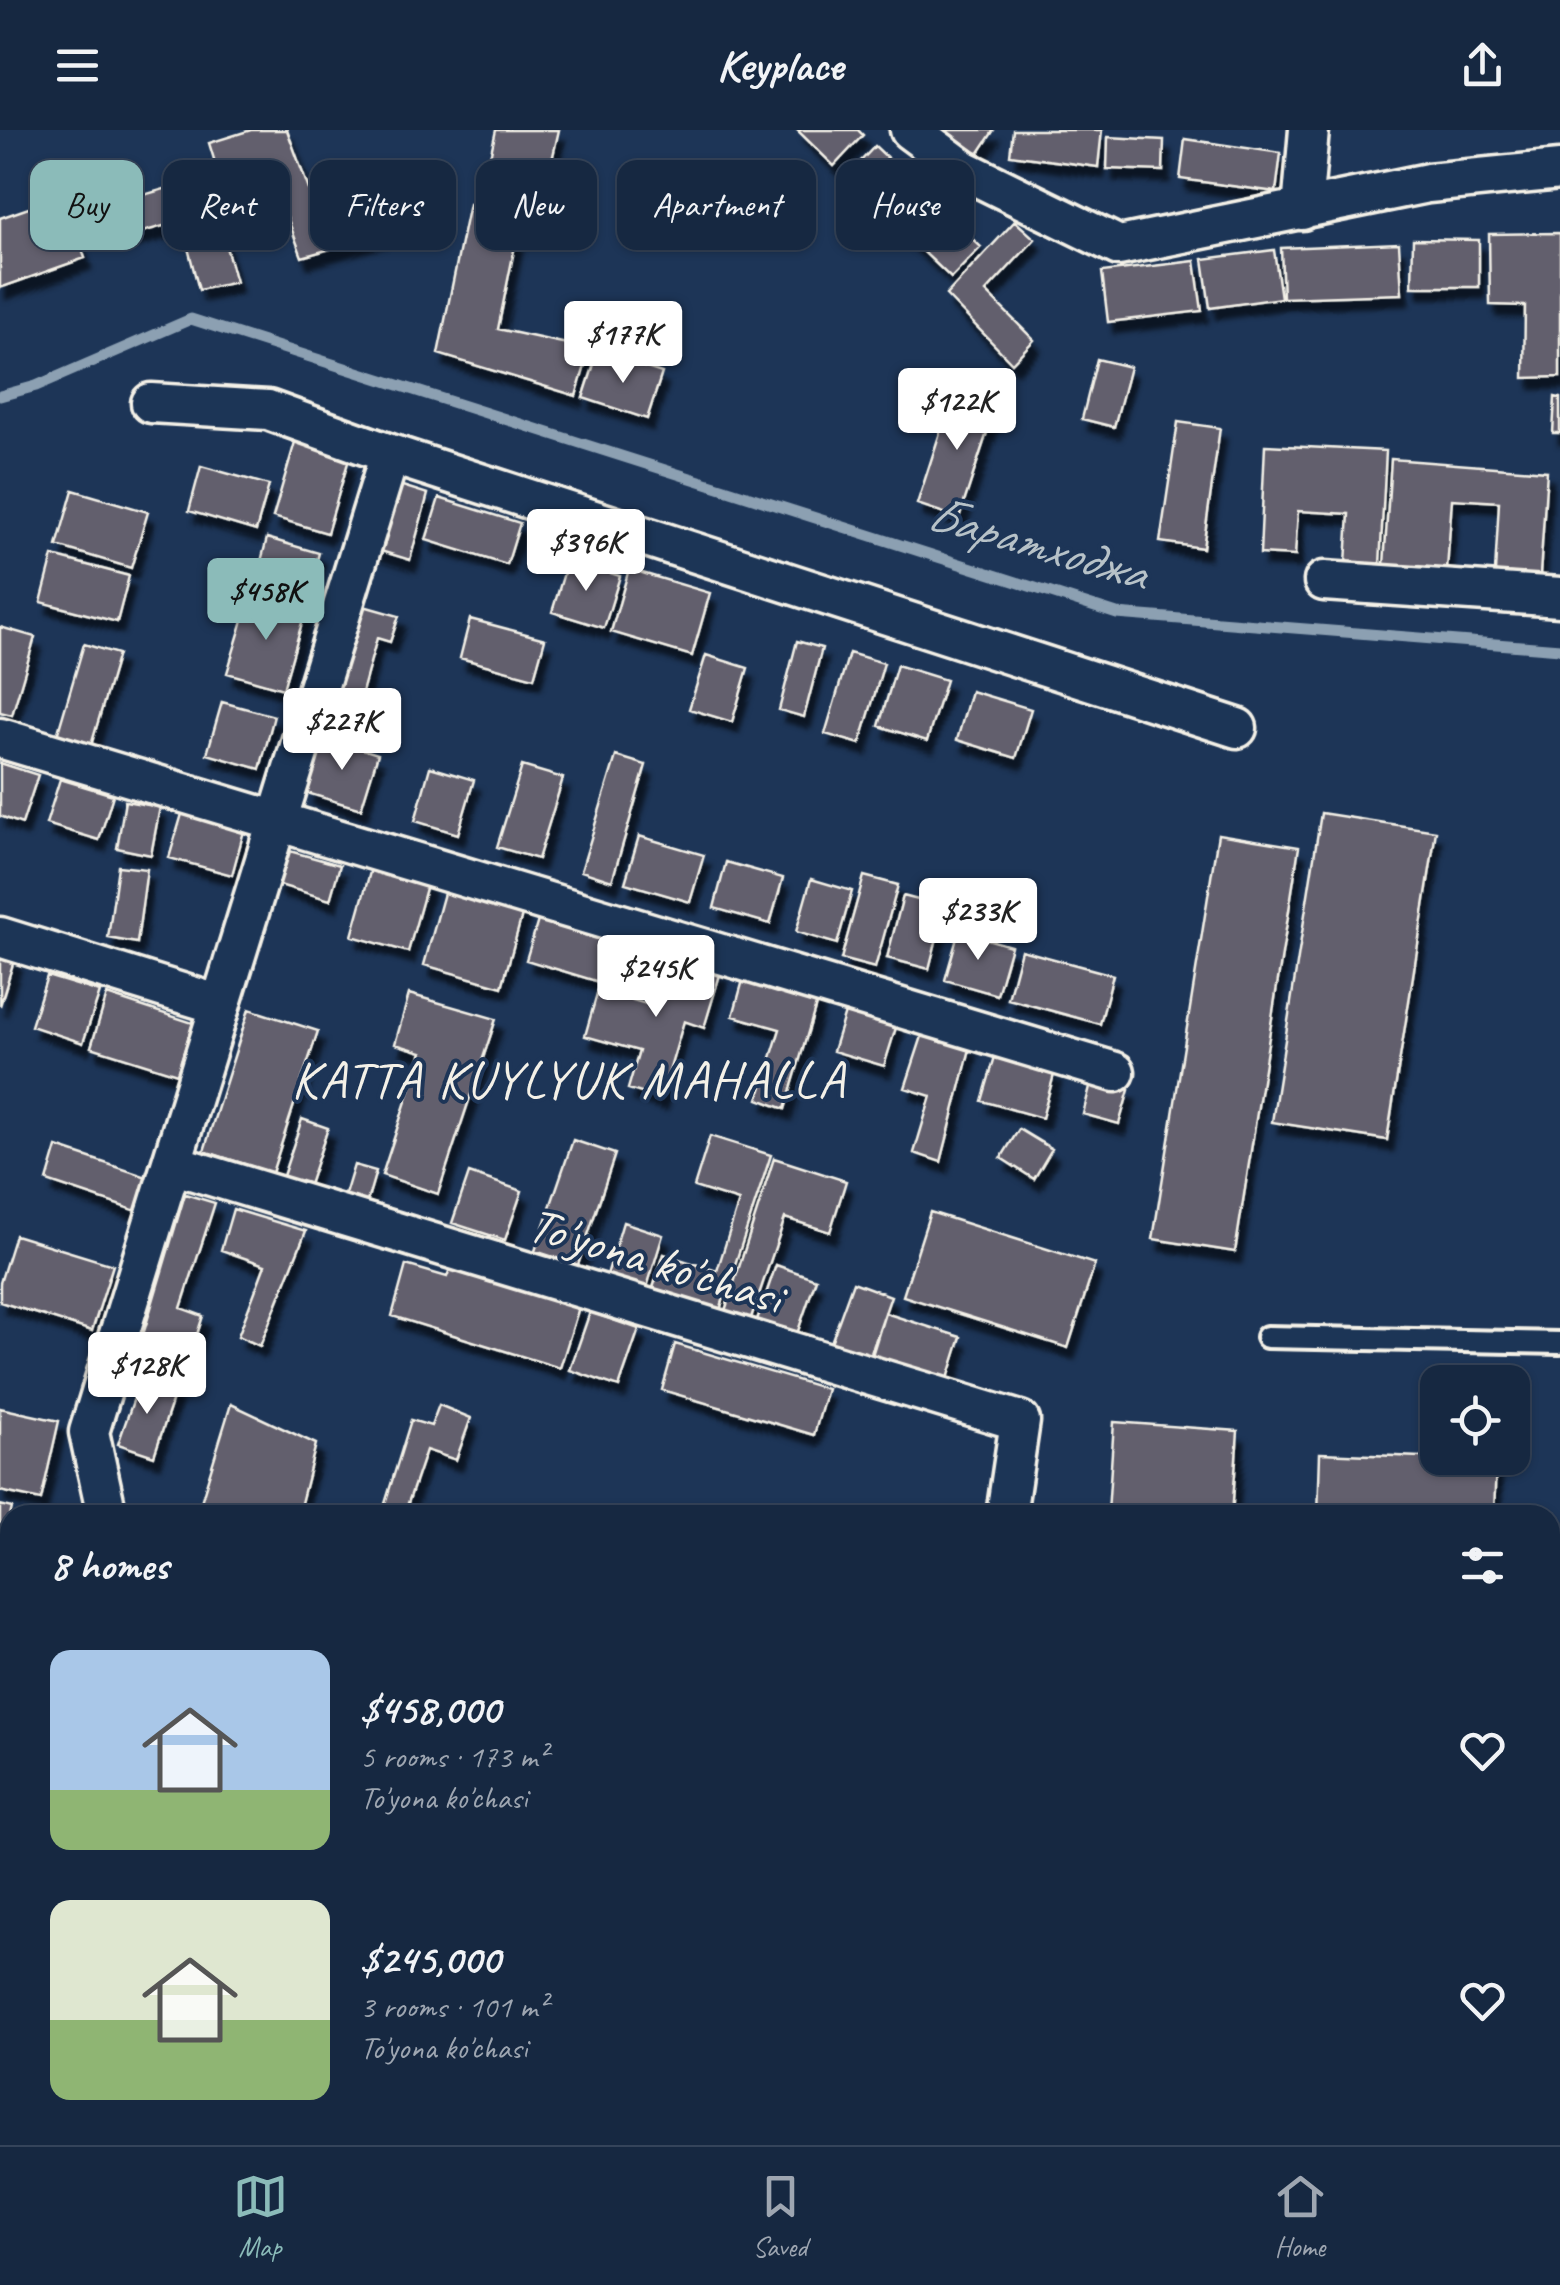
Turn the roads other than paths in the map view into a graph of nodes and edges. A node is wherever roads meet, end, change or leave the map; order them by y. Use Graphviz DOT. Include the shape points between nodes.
graph roads {
  1 [pos="910,130"];
  2 [pos="1309,130"];
  3 [pos="1560,170"];
  4 [pos="1302,210"];
  5 [pos="151,403"];
  6 [pos="390,454"];
  7 [pos="1324,580"];
  8 [pos="1560,597"];
  9 [pos="1237,728"];
  10 [pos="0,738"];
  11 [pos="277,822"];
  12 [pos="0,936"];
  13 [pos="220,1005"];
  14 [pos="1115,1072"];
  15 [pos="172,1164"];
  16 [pos="1267,1336"];
  17 [pos="1560,1342"];
  18 [pos="105,1505"];
  19 [pos="1007,1505"];
  1 -- 4 [label="street" via="964,170 1119,246"];
  2 -- 4 [label="street"];
  3 -- 4 [label="street" via="1428,183"];
  5 -- 6 [label="street" via="268,410"];
  6 -- 9 [label="street"];
  6 -- 11 [label="street"];
  7 -- 8 [label="street"];
  10 -- 11 [label="street"];
  11 -- 13 [label="street"];
  11 -- 14 [label="street"];
  12 -- 13 [label="street"];
  13 -- 15 [label="street"];
  15 -- 18 [label="street" via="90,1432"];
  15 -- 19 [label="street, To'yona ko'chasi" via="1020,1421"];
  16 -- 17 [label="lane"];
}
